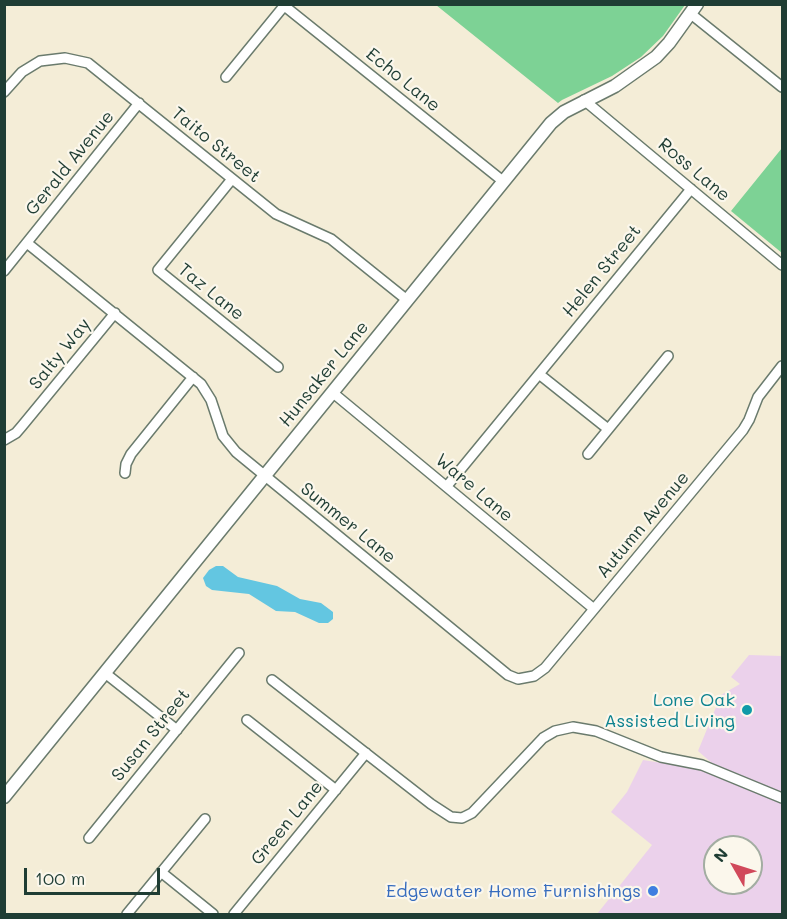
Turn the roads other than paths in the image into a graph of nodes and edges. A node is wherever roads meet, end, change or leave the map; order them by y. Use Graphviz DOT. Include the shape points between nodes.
graph roads {
  1 [pos="283,5"];
  2 [pos="694,9"];
  3 [pos="226,77"];
  4 [pos="783,87"];
  5 [pos="4,92"];
  6 [pos="584,100"];
  7 [pos="139,103"];
  8 [pos="232,179"];
  9 [pos="504,182"];
  10 [pos="691,189"];
  11 [pos="27,243"];
  12 [pos="783,265"];
  13 [pos="4,271"];
  14 [pos="407,300"];
  15 [pos="115,313"];
  16 [pos="668,356"];
  17 [pos="278,367"];
  18 [pos="539,374"];
  19 [pos="780,374"];
  20 [pos="193,377"];
  21 [pos="332,392"];
  22 [pos="608,429"];
  23 [pos="4,440"];
  24 [pos="588,454"];
  25 [pos="125,473"];
  26 [pos="265,476"];
  27 [pos="447,486"];
  28 [pos="594,609"];
  29 [pos="239,653"];
  30 [pos="105,673"];
  31 [pos="508,675"];
  32 [pos="272,680"];
  33 [pos="248,720"];
  34 [pos="177,730"];
  35 [pos="366,753"];
  36 [pos="336,790"];
  37 [pos="4,797"];
  38 [pos="783,798"];
  39 [pos="205,819"];
  40 [pos="89,838"];
  41 [pos="161,872"];
  42 [pos="127,915"];
  43 [pos="213,915"];
  44 [pos="234,915"];
  1 -- 3 [label="street"];
  1 -- 9 [label="street, Echo Lane"];
  2 -- 4 [label="street"];
  2 -- 6 [label="street, Hunsaker Lane" via="649,63 615,86"];
  5 -- 7 [label="street, Taito Street" via="33,64 70,58 94,67"];
  6 -- 9 [label="street, Hunsaker Lane" via="551,123"];
  6 -- 10 [label="street, Ross Lane"];
  7 -- 8 [label="street, Taito Street"];
  7 -- 11 [label="street, Gerald Avenue"];
  8 -- 14 [label="street, Taito Street" via="279,216 335,242"];
  8 -- 17 [label="street, Taz Lane" via="158,270"];
  9 -- 14 [label="street, Hunsaker Lane"];
  10 -- 12 [label="street, Ross Lane"];
  10 -- 18 [label="street, Helen Street"];
  11 -- 13 [label="street, Gerald Avenue"];
  11 -- 15 [label="street, Summer Lane"];
  14 -- 21 [label="street, Hunsaker Lane"];
  15 -- 20 [label="street, Summer Lane"];
  15 -- 23 [label="street, Salty Way" via="16,433"];
  16 -- 22 [label="street"];
  18 -- 22 [label="street"];
  18 -- 27 [label="street, Helen Street"];
  19 -- 28 [label="street, Autumn Avenue" via="758,397 743,430"];
  20 -- 25 [label="street" via="131,454"];
  20 -- 26 [label="street, Summer Lane" via="209,395 227,442"];
  21 -- 26 [label="street, Hunsaker Lane"];
  21 -- 27 [label="street, Ware Lane"];
  22 -- 24 [label="street"];
  26 -- 30 [label="street, Hunsaker Lane"];
  26 -- 31 [label="street, Summer Lane"];
  27 -- 28 [label="street, Ware Lane"];
  28 -- 31 [label="street, Autumn Avenue" via="542,671 523,679"];
  29 -- 34 [label="street, Susan Street"];
  30 -- 34 [label="street"];
  30 -- 37 [label="street, Hunsaker Lane"];
  32 -- 35 [label="street"];
  33 -- 36 [label="street"];
  34 -- 40 [label="street, Susan Street"];
  35 -- 36 [label="street, Green Lane"];
  35 -- 38 [label="street" via="454,818 472,813 543,738 573,727 590,729 661,758 702,765"];
  36 -- 44 [label="street, Green Lane"];
  39 -- 41 [label="street"];
  41 -- 42 [label="street"];
  41 -- 43 [label="street"];
}
